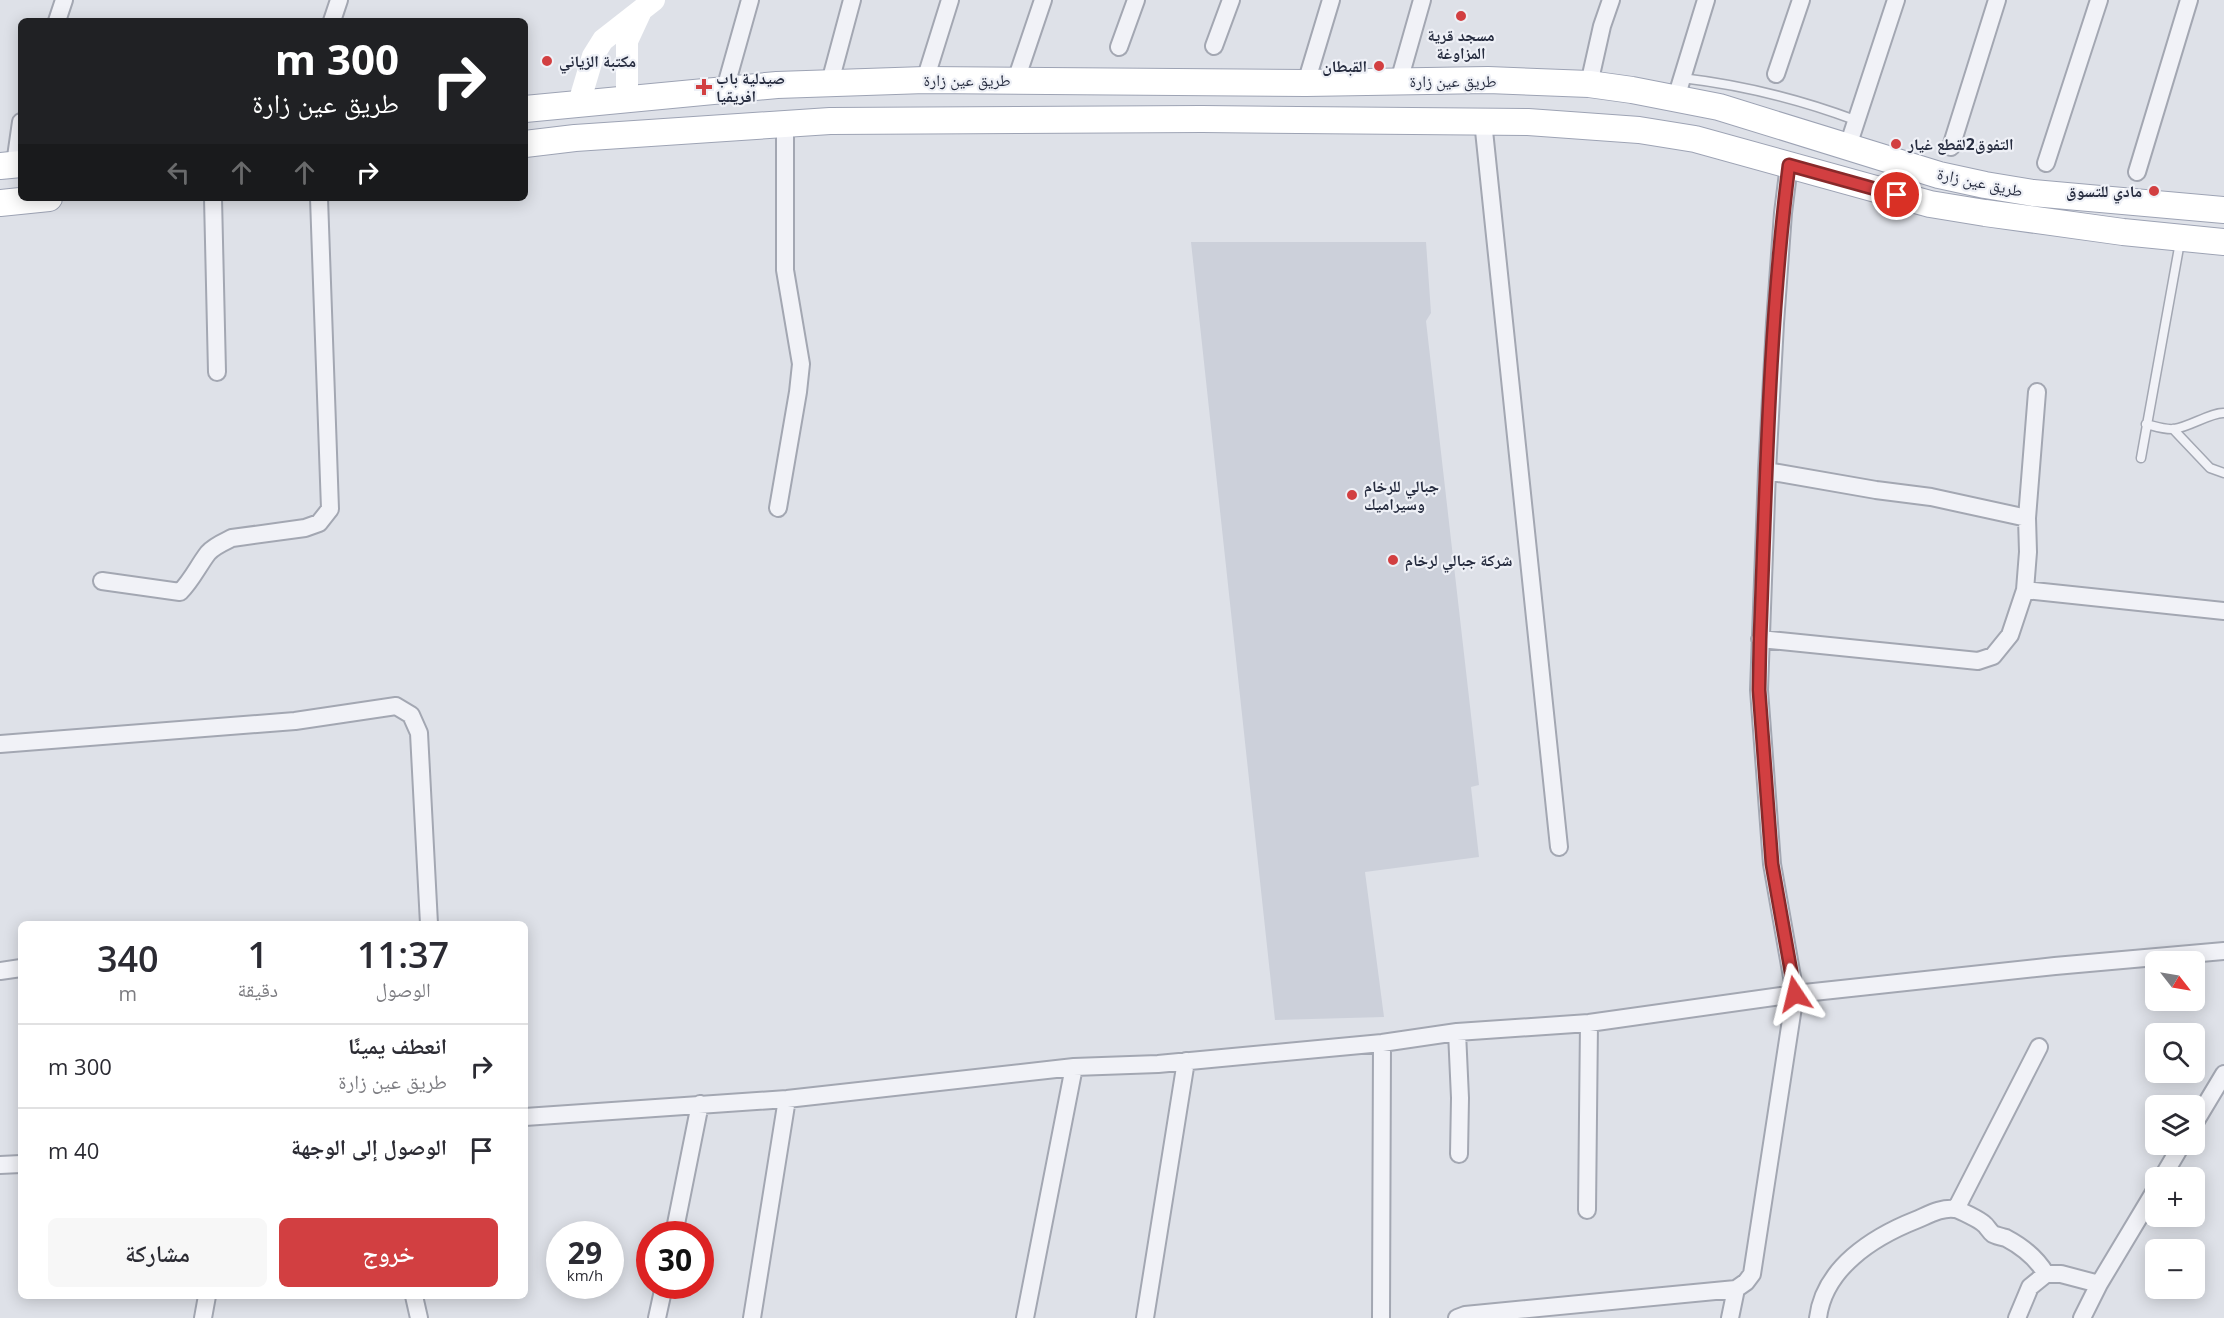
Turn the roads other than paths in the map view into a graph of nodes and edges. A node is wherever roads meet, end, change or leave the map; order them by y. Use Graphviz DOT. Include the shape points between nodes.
graph roads {
  1 [pos="64,0"];
  2 [pos="339,0"];
  3 [pos="750,0"];
  4 [pos="852,0"];
  5 [pos="950,0"];
  6 [pos="1042,0"];
  7 [pos="1136,0"];
  8 [pos="1231,0"];
  9 [pos="1331,0"];
  10 [pos="1422,0"];
  11 [pos="1611,0"];
  12 [pos="1706,0"];
  13 [pos="1801,0"];
  14 [pos="1896,0"];
  15 [pos="1997,0"];
  16 [pos="2099,0"];
  17 [pos="2189,0"];
  18 [pos="648,4"];
  19 [pos="58,18"];
  20 [pos="333,18"];
  21 [pos="1214,46"];
  22 [pos="1119,47"];
  23 [pos="1776,74"];
  24 [pos="925,80"];
  25 [pos="1016,80"];
  26 [pos="1399,81"];
  27 [pos="830,82"];
  28 [pos="1306,83"];
  29 [pos="1590,84"];
  30 [pos="1679,88"];
  31 [pos="725,89"];
  32 [pos="627,98"];
  33 [pos="579,103"];
  34 [pos="528,109"];
  35 [pos="1855,120"];
  36 [pos="1483,121"];
  37 [pos="785,123"];
  38 [pos="18,136"];
  39 [pos="528,144"];
  40 [pos="1848,146"];
  41 [pos="1951,147"];
  42 [pos="2046,163"];
  43 [pos="12,165"];
  44 [pos="1789,165"];
  45 [pos="2137,172"];
  46 [pos="20,201"];
  47 [pos="213,201"];
  48 [pos="319,201"];
  49 [pos="0,203"];
  50 [pos="2224,210"];
  51 [pos="2180,238"];
  52 [pos="2224,242"];
  53 [pos="217,372"];
  54 [pos="2037,392"];
  55 [pos="2224,413"];
  56 [pos="2146,424"];
  57 [pos="2173,429"];
  58 [pos="2140,458"];
  59 [pos="1767,471"];
  60 [pos="2224,473"];
  61 [pos="778,508"];
  62 [pos="2027,518"];
  63 [pos="102,581"];
  64 [pos="2025,590"];
  65 [pos="2224,611"];
  66 [pos="1760,639"];
  67 [pos="0,744"];
  68 [pos="1559,847"];
  69 [pos="429,921"];
  70 [pos="2224,951"];
  71 [pos="18,968"];
  72 [pos="0,971"];
  73 [pos="1795,994"];
  74 [pos="1589,1023"];
  75 [pos="1457,1032"];
  76 [pos="1382,1042"];
  77 [pos="2039,1047"];
  78 [pos="1186,1061"];
  79 [pos="1074,1067"];
  80 [pos="2224,1074"];
  81 [pos="787,1099"];
  82 [pos="700,1104"];
  83 [pos="2205,1106"];
  84 [pos="528,1117"];
  85 [pos="1459,1154"];
  86 [pos="18,1164"];
  87 [pos="0,1165"];
  88 [pos="2145,1207"];
  89 [pos="1956,1209"];
  90 [pos="1587,1210"];
  91 [pos="677,1221"];
  92 [pos="2046,1274"];
  93 [pos="2099,1284"];
  94 [pos="1736,1289"];
  95 [pos="206,1299"];
  96 [pos="415,1299"];
  97 [pos="661,1299"];
  98 [pos="203,1318"];
  99 [pos="419,1318"];
  100 [pos="657,1318"];
  101 [pos="752,1318"];
  102 [pos="1025,1318"];
  103 [pos="1145,1318"];
  104 [pos="1381,1318"];
  105 [pos="1457,1318"];
  106 [pos="1730,1318"];
  107 [pos="1818,1318"];
  108 [pos="2017,1318"];
  109 [pos="2082,1318"];
  1 -- 19 [label="street"];
  2 -- 20 [label="street"];
  3 -- 31 [label="street"];
  4 -- 27 [label="street"];
  5 -- 24 [label="street"];
  6 -- 25 [label="street"];
  7 -- 22 [label="street"];
  8 -- 21 [label="street"];
  9 -- 28 [label="street"];
  10 -- 26 [label="street"];
  11 -- 29 [label="street"];
  12 -- 30 [label="street"];
  13 -- 23 [label="street"];
  14 -- 35 [label="street"];
  15 -- 41 [label="street"];
  16 -- 42 [label="street"];
  17 -- 45 [label="street"];
  18 -- 32 [label="street" via="627,41"];
  18 -- 33 [label="street" via="603,40 593,56"];
  24 -- 25 [label="main road, طريق عين زارة"];
  24 -- 27 [label="main road, طريق عين زارة"];
  25 -- 28 [label="main road, طريق عين زارة"];
  26 -- 28 [label="main road, طريق عين زارة"];
  26 -- 29 [label="main road, طريق عين زارة"];
  27 -- 31 [label="main road, طريق عين زارة"];
  29 -- 30 [label="main road, طريق عين زارة"];
  30 -- 35 [label="lane" via="1752,89"];
  30 -- 40 [label="main road, طريق عين زارة" via="1719,107"];
  31 -- 32 [label="main road, طريق عين زارة"];
  32 -- 33 [label="main road, طريق عين زارة"];
  33 -- 34 [label="main road, طريق عين زارة"];
  35 -- 40 [label="street"];
  36 -- 37 [label="main road, طريق عين زارة"];
  36 -- 44 [label="main road, طريق عين زارة" via="1639,130 1695,139"];
  36 -- 68 [label="street"];
  37 -- 39 [label="main road, طريق عين زارة"];
  37 -- 61 [label="street" via="785,270 801,364"];
  38 -- 43 [label="street"];
  40 -- 50 [label="main road, طريق عين زارة" via="1938,174 2014,190"];
  44 -- 51 [label="main road, طريق عين زارة" via="1930,204"];
  44 -- 59 [label="street" via="1775,312"];
  46 -- 49 [label="main road"];
  47 -- 53 [label="street"];
  48 -- 63 [label="street" via="330,509 319,523 305,528 232,538 222,543 209,552 180,592"];
  51 -- 52 [label="main road, طريق عين زارة"];
  51 -- 56 [label="lane"];
  54 -- 62 [label="street"];
  55 -- 57 [label="lane"];
  56 -- 57 [label="lane"];
  56 -- 58 [label="lane"];
  57 -- 60 [label="lane" via="2210,468"];
  59 -- 62 [label="street" via="1931,497"];
  59 -- 66 [label="street"];
  62 -- 64 [label="street"];
  64 -- 65 [label="street"];
  64 -- 66 [label="street" via="2010,635 1994,656 1978,661"];
  66 -- 73 [label="street" via="1759,690 1772,864"];
  67 -- 69 [label="street" via="295,721 396,706 411,715 419,733"];
  70 -- 73 [label="street"];
  71 -- 72 [label="street"];
  73 -- 74 [label="street"];
  73 -- 94 [label="street" via="1752,1274"];
  74 -- 75 [label="street"];
  74 -- 90 [label="street"];
  75 -- 76 [label="street"];
  75 -- 85 [label="street"];
  76 -- 78 [label="street"];
  76 -- 104 [label="street"];
  77 -- 89 [label="street"];
  78 -- 79 [label="street"];
  78 -- 103 [label="street"];
  79 -- 81 [label="street"];
  79 -- 102 [label="street"];
  80 -- 83 [label="street"];
  81 -- 82 [label="street"];
  81 -- 101 [label="street"];
  82 -- 84 [label="street"];
  82 -- 91 [label="street"];
  86 -- 87 [label="street"];
  88 -- 93 [label="street"];
  89 -- 92 [label="street" via="1983,1223 1993,1234 2022,1247"];
  89 -- 107 [label="street" via="1906,1222 1851,1258 1832,1279"];
  92 -- 93 [label="street"];
  92 -- 108 [label="street" via="2030,1287"];
  93 -- 109 [label="street"];
  94 -- 105 [label="street"];
  94 -- 106 [label="street"];
  95 -- 98 [label="street"];
  96 -- 99 [label="street"];
  97 -- 100 [label="street"];
}
